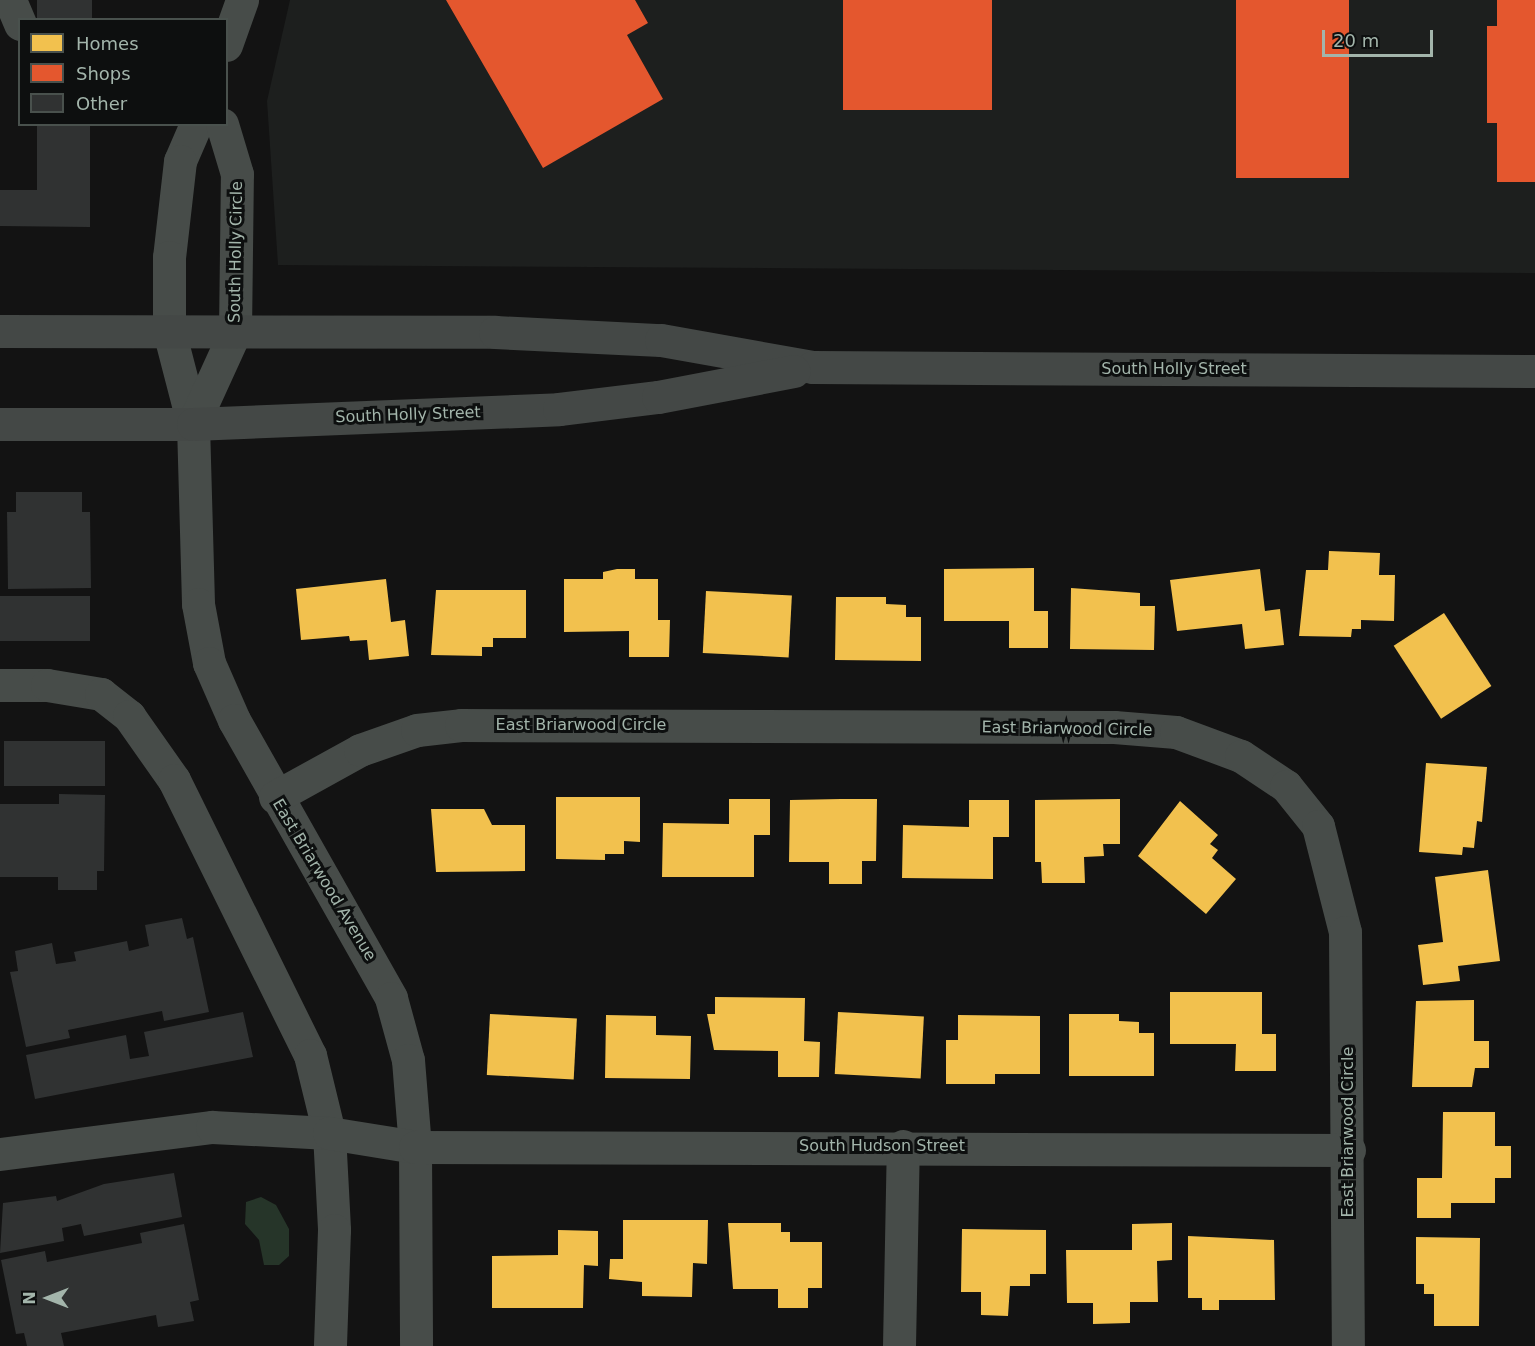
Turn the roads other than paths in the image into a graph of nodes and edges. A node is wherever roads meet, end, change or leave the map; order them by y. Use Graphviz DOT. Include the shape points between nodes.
graph roads {
  1 [pos="10,0"];
  2 [pos="242,0"];
  3 [pos="18,19"];
  4 [pos="228,39"];
  5 [pos="195,126"];
  6 [pos="223,126"];
  7 [pos="0,331"];
  8 [pos="169,332"];
  9 [pos="235,332"];
  10 [pos="813,367"];
  11 [pos="1535,371"];
  12 [pos="0,424"];
  13 [pos="193,424"];
  14 [pos="0,686"];
  15 [pos="275,797"];
  16 [pos="329,1133"];
  17 [pos="903,1146"];
  18 [pos="415,1147"];
  19 [pos="1349,1150"];
  20 [pos="0,1154"];
  21 [pos="330,1346"];
  22 [pos="416,1346"];
  23 [pos="899,1346"];
  24 [pos="1348,1346"];
  1 -- 3 [label="street"];
  2 -- 4 [label="street"];
  5 -- 8 [label="street" via="180,161"];
  6 -- 9 [label="street, South Holly Circle" via="237,174"];
  7 -- 8 [label="main road, South Holly Street"];
  8 -- 9 [label="main road, South Holly Street"];
  8 -- 13 [label="street"];
  9 -- 10 [label="main road, South Holly Street" via="495,332 661,340"];
  9 -- 13 [label="street, South Holly Circle"];
  10 -- 11 [label="main road, South Holly Street"];
  10 -- 13 [label="main road, South Holly Street" via="658,397 560,409"];
  12 -- 13 [label="main road, South Holly Street"];
  13 -- 15 [label="street, East Briarwood Avenue" via="196,582 209,663"];
  14 -- 16 [label="street" via="47,685 101,694 129,716 174,780 310,1055"];
  15 -- 18 [label="street, East Briarwood Avenue" via="367,948 391,998 408,1060"];
  15 -- 19 [label="street, East Briarwood Circle" via="360,750 417,730 462,725 1176,732 1241,756 1286,786 1318,826 1346,932"];
  16 -- 18 [label="street, South Hudson Street"];
  16 -- 20 [label="street, South Hudson Street" via="212,1126"];
  16 -- 21 [label="street" via="334,1230"];
  17 -- 18 [label="street, South Hudson Street"];
  17 -- 19 [label="street, South Hudson Street"];
  17 -- 23 [label="street"];
  18 -- 22 [label="street, East Briarwood Avenue"];
  19 -- 24 [label="street, East Briarwood Circle"];
}
